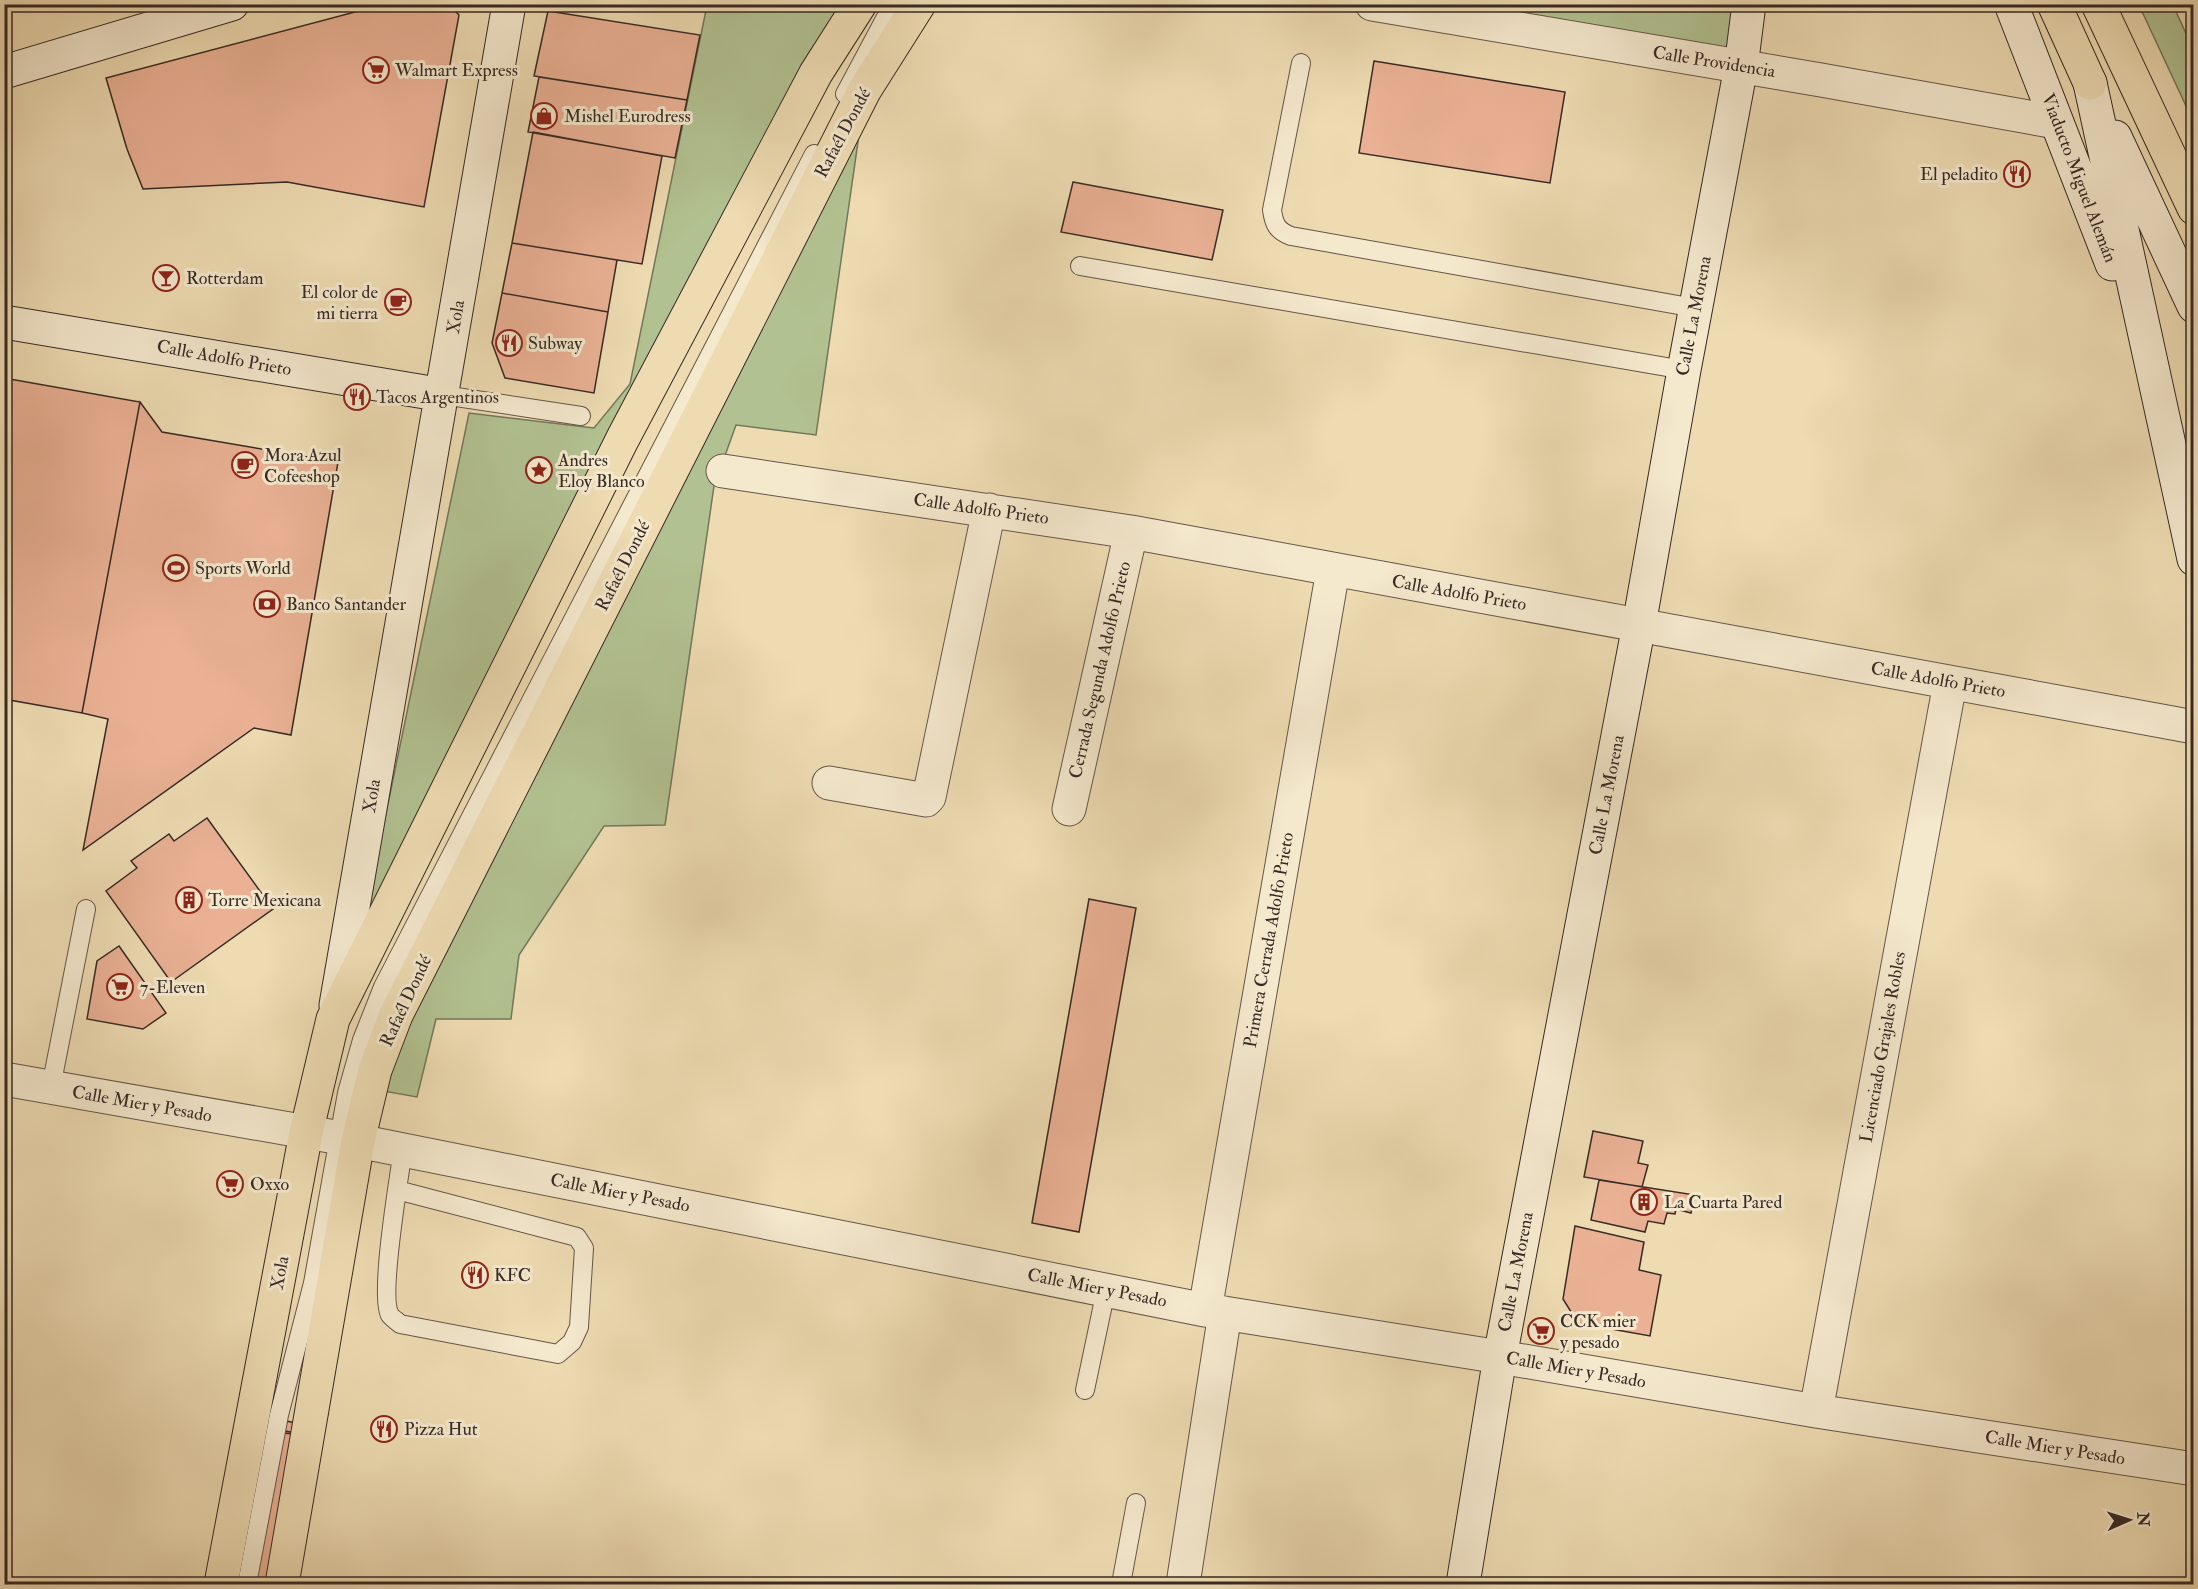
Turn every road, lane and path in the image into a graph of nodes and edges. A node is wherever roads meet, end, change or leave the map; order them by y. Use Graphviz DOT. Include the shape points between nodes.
graph roads {
  1 [pos="232,4"];
  2 [pos="509,4"];
  3 [pos="860,4"];
  4 [pos="893,4"];
  5 [pos="919,4"];
  6 [pos="1372,4"];
  7 [pos="1749,4"];
  8 [pos="2011,4"];
  9 [pos="2054,4"];
  10 [pos="2098,4"];
  11 [pos="1301,63"];
  12 [pos="1741,67"];
  13 [pos="4,72"];
  14 [pos="2090,83"];
  15 [pos="2056,122"];
  16 [pos="2193,208"];
  17 [pos="1080,266"];
  18 [pos="2193,306"];
  19 [pos="1695,308"];
  20 [pos="4,321"];
  21 [pos="2147,352"];
  22 [pos="1684,370"];
  23 [pos="443,395"];
  24 [pos="581,416"];
  25 [pos="723,471"];
  26 [pos="989,510"];
  27 [pos="1131,532"];
  28 [pos="2193,559"];
  29 [pos="1332,570"];
  30 [pos="1639,626"];
  31 [pos="1950,682"];
  32 [pos="2193,727"];
  33 [pos="829,783"];
  34 [pos="1069,809"];
  35 [pos="86,909"];
  36 [pos="333,1019"];
  37 [pos="4,1079"];
  38 [pos="51,1087"];
  39 [pos="306,1133"];
  40 [pos="348,1140"];
  41 [pos="403,1150"];
  42 [pos="397,1190"];
  43 [pos="313,1283"];
  44 [pos="1106,1290"];
  45 [pos="1215,1312"];
  46 [pos="1500,1357"];
  47 [pos="1085,1390"];
  48 [pos="1816,1411"];
  49 [pos="2193,1469"];
  50 [pos="1136,1503"];
  51 [pos="221,1584"];
  52 [pos="247,1584"];
  53 [pos="273,1584"];
  54 [pos="282,1584"];
  55 [pos="1121,1584"];
  56 [pos="1183,1584"];
  57 [pos="1463,1584"];
  1 -- 13 [label="street"];
  2 -- 23 [label="street, Xola"];
  3 -- 36 [label="main road" via="816,73 628,430"];
  4 -- 40 [label="lane" via="383,987 347,1093"];
  5 -- 40 [label="main road, Rafaél Dondé" via="864,91 396,1015"];
  6 -- 12 [label="street, Calle Providencia"];
  7 -- 12 [label="street, Calle La Morena"];
  8 -- 15 [label="street, Viaducto Miguel Alemán"];
  9 -- 14 [label="main road"];
  10 -- 16 [label="main road"];
  11 -- 19 [label="lane" via="1272,210 1273,222 1280,232"];
  12 -- 15 [label="street, Calle Providencia"];
  12 -- 19 [label="street, Calle La Morena"];
  14 -- 18 [label="street"];
  14 -- 21 [label="street"];
  15 -- 21 [label="street, Viaducto Miguel Alemán"];
  17 -- 22 [label="lane"];
  19 -- 22 [label="street, Calle La Morena"];
  20 -- 23 [label="street, Calle Adolfo Prieto"];
  21 -- 28 [label="street"];
  22 -- 30 [label="street, Calle La Morena"];
  23 -- 24 [label="lane"];
  23 -- 36 [label="street, Xola"];
  25 -- 26 [label="street, Calle Adolfo Prieto"];
  26 -- 27 [label="street, Calle Adolfo Prieto"];
  26 -- 33 [label="street" via="929,797 926,800"];
  27 -- 29 [label="street, Calle Adolfo Prieto"];
  27 -- 34 [label="street, Cerrada Segunda Adolfo Prieto"];
  29 -- 30 [label="street, Calle Adolfo Prieto"];
  29 -- 45 [label="street, Primera Cerrada Adolfo Prieto"];
  30 -- 31 [label="street, Calle Adolfo Prieto"];
  30 -- 46 [label="street, Calle La Morena"];
  31 -- 32 [label="street, Calle Adolfo Prieto"];
  31 -- 48 [label="street, Licenciado Grajales Robles"];
  35 -- 38 [label="lane"];
  36 -- 39 [label="main road, Xola"];
  37 -- 38 [label="street, Calle Mier y Pesado"];
  38 -- 39 [label="street, Calle Mier y Pesado"];
  39 -- 40 [label="street, Calle Mier y Pesado"];
  39 -- 51 [label="main road, Xola"];
  40 -- 41 [label="street, Calle Mier y Pesado"];
  40 -- 43 [label="lane"];
  40 -- 54 [label="main road"];
  41 -- 42 [label="lane"];
  41 -- 44 [label="street, Calle Mier y Pesado"];
  42 -- 42 [label="lane" via="386,1295 390,1314 400,1324 558,1354 572,1342 579,1327 584,1248 577,1237"];
  43 -- 52 [label="lane" via="279,1415"];
  43 -- 53 [label="lane" via="304,1420"];
  44 -- 45 [label="street, Calle Mier y Pesado"];
  44 -- 47 [label="lane"];
  45 -- 46 [label="street, Calle Mier y Pesado"];
  45 -- 56 [label="street, Primera Cerrada Adolfo Prieto"];
  46 -- 48 [label="street, Calle Mier y Pesado"];
  46 -- 57 [label="street, Calle La Morena"];
  48 -- 49 [label="street, Calle Mier y Pesado"];
  50 -- 55 [label="lane"];
}
